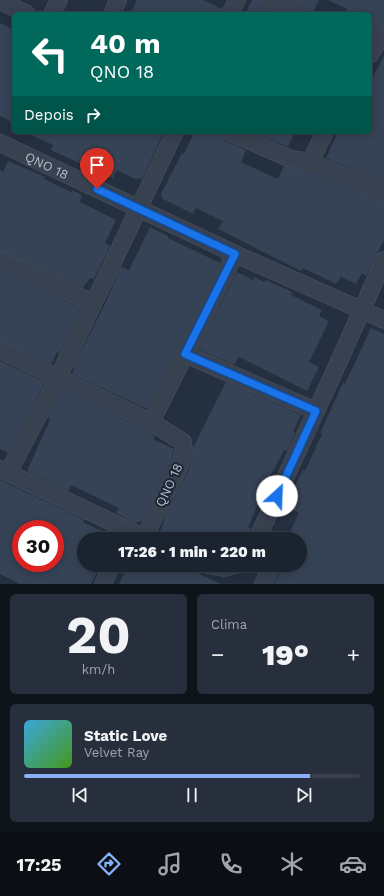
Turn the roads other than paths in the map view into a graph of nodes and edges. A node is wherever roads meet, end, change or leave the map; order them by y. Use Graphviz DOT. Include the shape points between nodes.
graph roads {
  1 [pos="59,0"];
  2 [pos="118,0"];
  3 [pos="269,0"];
  4 [pos="0,1"];
  5 [pos="23,12"];
  6 [pos="53,12"];
  7 [pos="113,12"];
  8 [pos="293,12"];
  9 [pos="384,33"];
  10 [pos="372,51"];
  11 [pos="174,134"];
  12 [pos="234,134"];
  13 [pos="324,134"];
  14 [pos="0,143"];
  15 [pos="310,162"];
  16 [pos="384,192"];
  17 [pos="138,209"];
  18 [pos="235,254"];
  19 [pos="0,260"];
  20 [pos="384,260"];
  21 [pos="93,303"];
  22 [pos="362,310"];
  23 [pos="384,320"];
  24 [pos="0,350"];
  25 [pos="185,354"];
  26 [pos="58,378"];
  27 [pos="316,411"];
  28 [pos="151,422"];
  29 [pos="4,471"];
  30 [pos="120,532"];
  31 [pos="148,532"];
  32 [pos="260,532"];
  33 [pos="109,572"];
  34 [pos="269,572"];
  35 [pos="103,584"];
  36 [pos="263,584"];
  1 -- 6 [label="street"];
  2 -- 7 [label="street"];
  3 -- 8 [label="street"];
  4 -- 5 [label="street"];
  9 -- 10 [label="street"];
  11 -- 17 [label="street, QNO 18"];
  12 -- 15 [label="street" via="291,158"];
  13 -- 15 [label="street"];
  14 -- 17 [label="street, QNO 18"];
  15 -- 16 [label="street"];
  17 -- 18 [label="street, QNO 18"];
  17 -- 21 [label="street, QNO 18"];
  18 -- 22 [label="street, QNO 18"];
  18 -- 25 [label="street"];
  19 -- 21 [label="street"];
  20 -- 22 [label="street"];
  21 -- 26 [label="street, QNO 18"];
  22 -- 23 [label="street, QNO 18"];
  22 -- 27 [label="street"];
  24 -- 26 [label="street, QNO 18"];
  25 -- 27 [label="street"];
  25 -- 28 [label="street"];
  26 -- 28 [label="street, QNO 18"];
  26 -- 29 [label="street, QNO 18"];
  27 -- 32 [label="street"];
  28 -- 31 [label="street, QNO 18" via="183,442 184,450 180,465"];
  29 -- 30 [label="street, QNO 18"];
  33 -- 35 [label="street"];
  34 -- 36 [label="street"];
}
